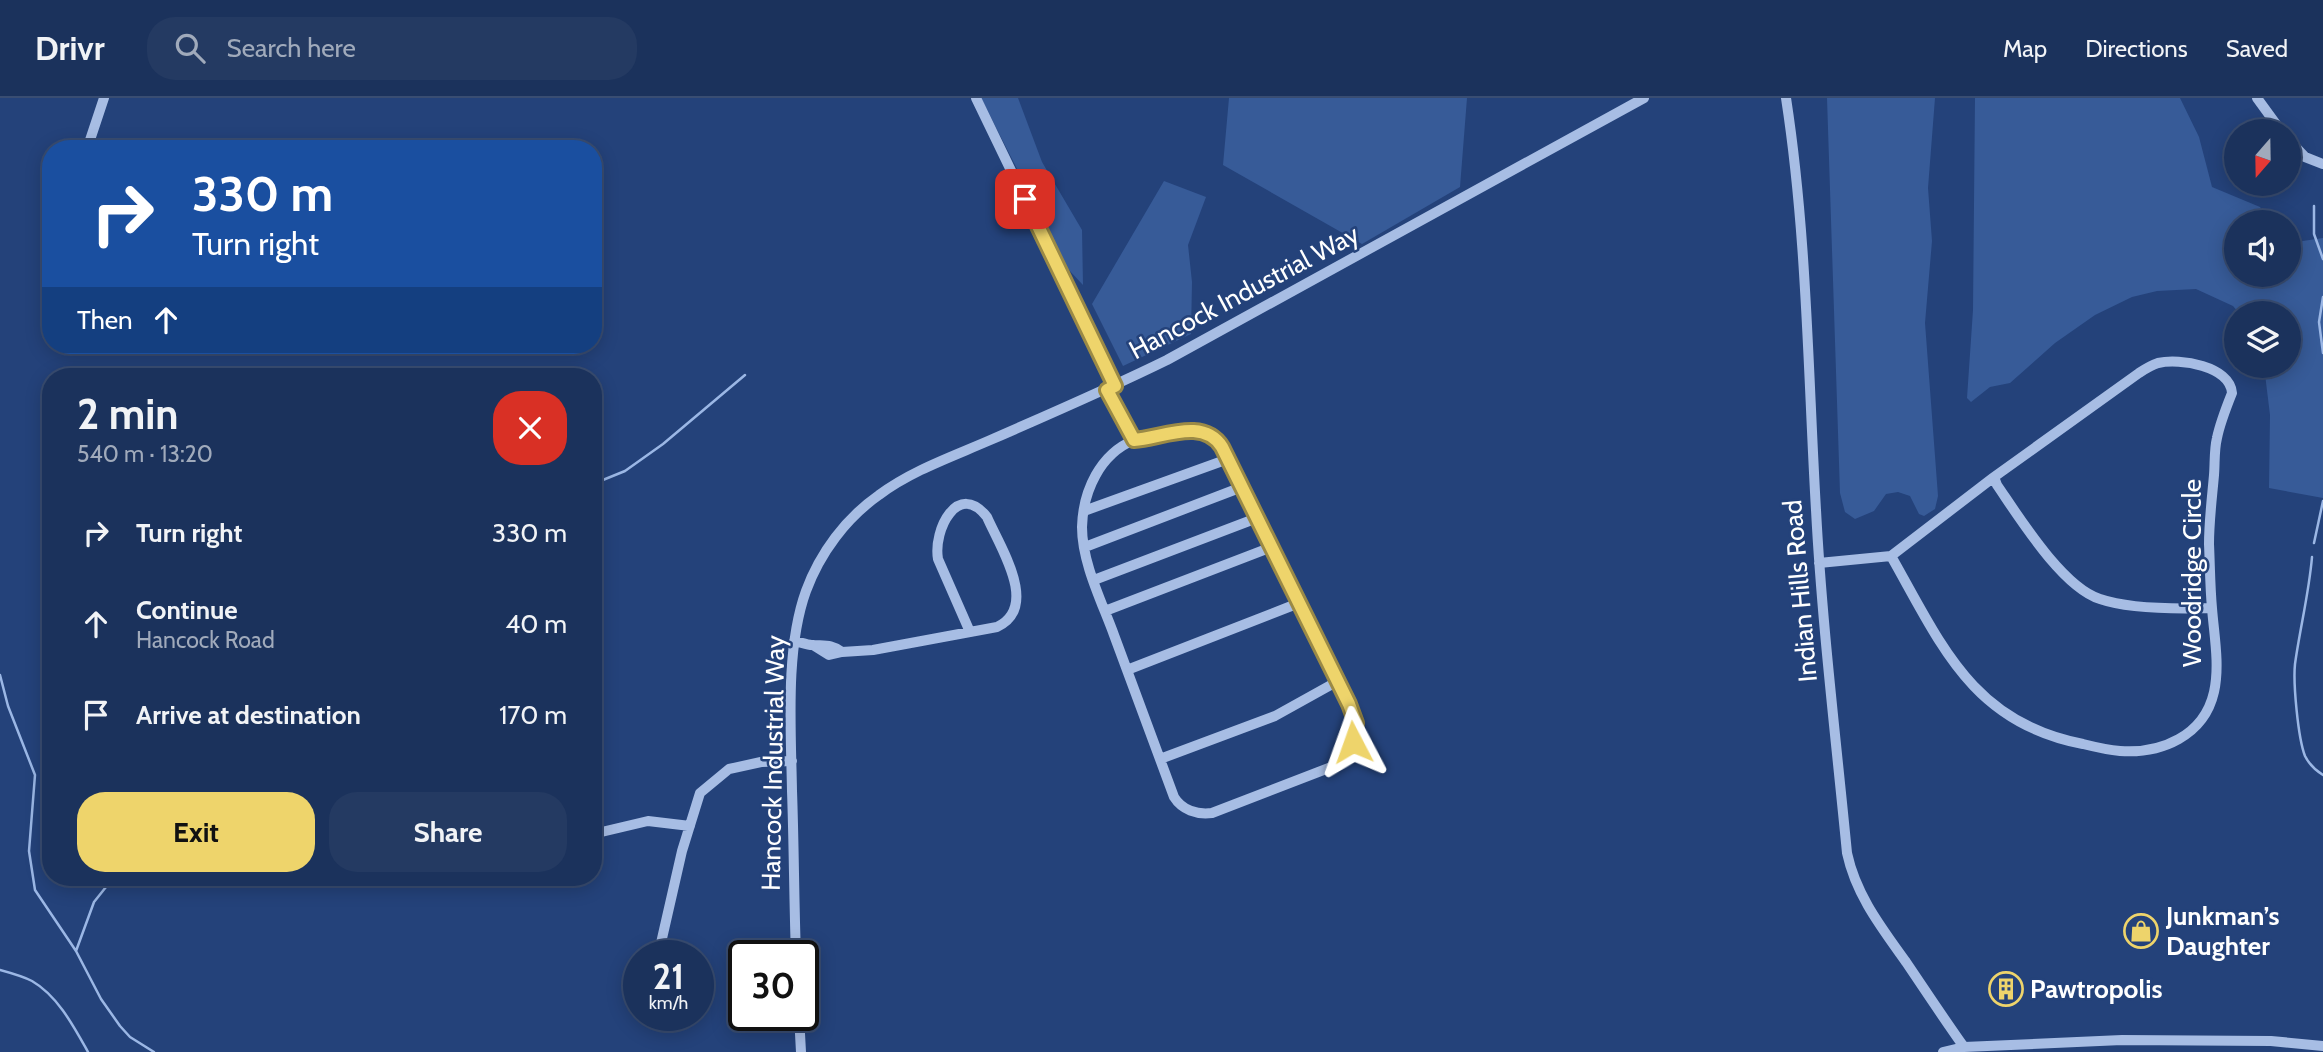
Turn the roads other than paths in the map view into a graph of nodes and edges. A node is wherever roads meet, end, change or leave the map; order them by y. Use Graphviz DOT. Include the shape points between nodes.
graph roads {
  1 [pos="104,98"];
  2 [pos="976,98"];
  3 [pos="1644,98"];
  4 [pos="1786,98"];
  5 [pos="2256,98"];
  6 [pos="2272,119"];
  7 [pos="90,140"];
  8 [pos="2301,153"];
  9 [pos="2323,164"];
  10 [pos="1111,388"];
  11 [pos="1134,440"];
  12 [pos="1228,459"];
  13 [pos="1994,477"];
  14 [pos="1242,487"];
  15 [pos="1084,511"];
  16 [pos="1257,518"];
  17 [pos="1085,547"];
  18 [pos="1272,547"];
  19 [pos="1891,556"];
  20 [pos="1819,563"];
  21 [pos="1094,580"];
  22 [pos="1299,603"];
  23 [pos="2212,608"];
  24 [pos="1105,611"];
  25 [pos="970,632"];
  26 [pos="794,641"];
  27 [pos="1127,670"];
  28 [pos="1338,681"];
  29 [pos="1160,759"];
  30 [pos="792,761"];
  31 [pos="690,826"];
  32 [pos="602,832"];
  33 [pos="662,940"];
  34 [pos="796,940"];
  35 [pos="800,1031"];
  36 [pos="2323,1046"];
  37 [pos="1964,1047"];
  38 [pos="801,1052"];
  39 [pos="1942,1052"];
  1 -- 7 [label="street"];
  2 -- 10 [label="street"];
  3 -- 10 [label="street, Hancock Industrial Way"];
  4 -- 20 [label="street, Indian Hills Road" via="1802,241"];
  5 -- 6 [label="street"];
  8 -- 9 [label="street"];
  10 -- 11 [label="street"];
  10 -- 26 [label="street, Hancock Industrial Way" via="912,475 878,495 839,533 817,566"];
  11 -- 12 [label="street" via="1199,431 1218,441"];
  11 -- 15 [label="street" via="1117,447 1104,461"];
  12 -- 14 [label="street"];
  12 -- 15 [label="street"];
  13 -- 19 [label="street, Woodridge Circle"];
  13 -- 23 [label="street" via="2063,573 2092,595 2141,605"];
  13 -- 23 [label="street, Woodridge Circle" via="2156,364 2191,363 2228,379 2232,393 2216,441 2212,497"];
  14 -- 16 [label="street"];
  14 -- 17 [label="street"];
  15 -- 17 [label="street"];
  16 -- 18 [label="street"];
  16 -- 21 [label="street"];
  17 -- 21 [label="street"];
  18 -- 22 [label="street"];
  18 -- 24 [label="street"];
  19 -- 20 [label="street"];
  19 -- 23 [label="street, Woodridge Circle" via="1948,656 1996,708 2030,728 2074,743 2119,751 2175,743 2205,714 2215,686"];
  20 -- 37 [label="street, Indian Hills Road" via="1852,873 1883,930"];
  21 -- 24 [label="street"];
  22 -- 27 [label="street"];
  22 -- 28 [label="street"];
  24 -- 27 [label="street"];
  25 -- 25 [label="street" via="1005,623 1014,612 1017,596 987,517 965,504 958,505 942,524 936,549"];
  25 -- 26 [label="street" via="830,655"];
  26 -- 30 [label="street, Hancock Industrial Way"];
  27 -- 29 [label="street"];
  28 -- 29 [label="street" via="1267,719"];
  28 -- 29 [label="street" via="1356,723 1353,742 1339,764 1201,814 1177,802"];
  30 -- 31 [label="street" via="729,769 701,793"];
  30 -- 34 [label="street, Hancock Industrial Way"];
  31 -- 32 [label="street" via="649,821"];
  31 -- 33 [label="street"];
  35 -- 38 [label="street"];
  36 -- 37 [label="street" via="2122,1040"];
  37 -- 39 [label="street"];
}
